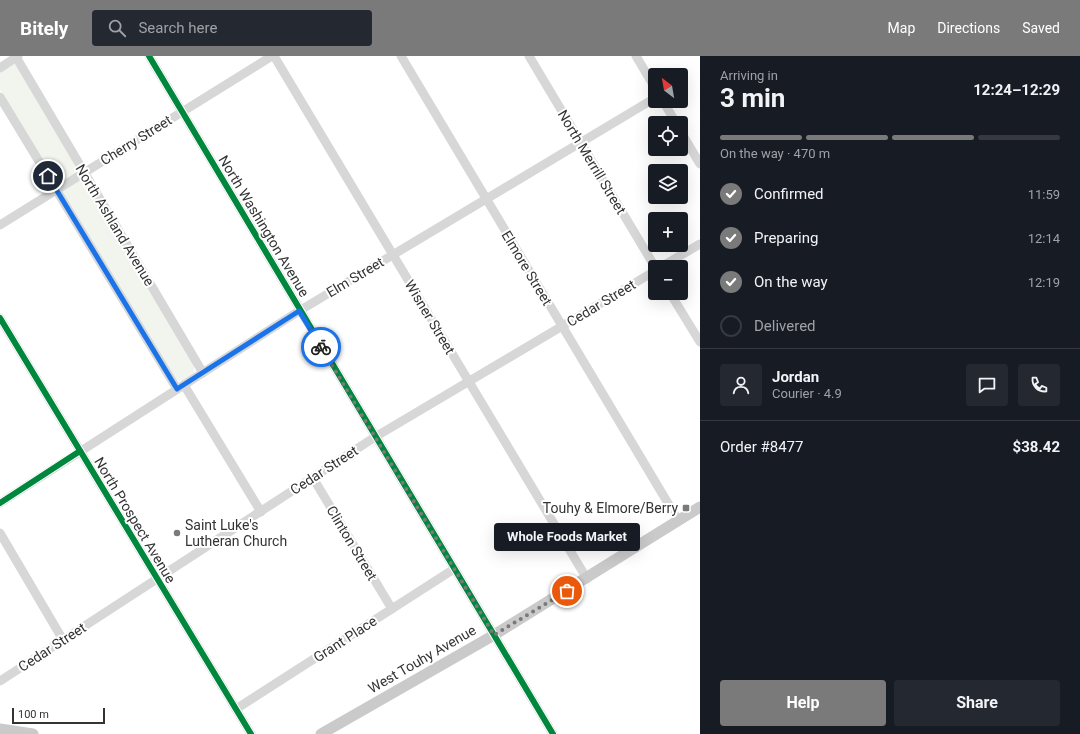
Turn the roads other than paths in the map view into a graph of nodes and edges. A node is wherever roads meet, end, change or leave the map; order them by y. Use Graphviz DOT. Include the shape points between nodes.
graph roads {
  1 [pos="148,56"];
  2 [pos="273,56"];
  3 [pos="401,56"];
  4 [pos="529,56"];
  5 [pos="636,56"];
  6 [pos="17,57"];
  7 [pos="0,68"];
  8 [pos="648,76"];
  9 [pos="0,97"];
  10 [pos="648,102"];
  11 [pos="182,112"];
  12 [pos="581,142"];
  13 [pos="688,144"];
  14 [pos="700,164"];
  15 [pos="84,173"];
  16 [pos="57,190"];
  17 [pos="486,199"];
  18 [pos="0,225"];
  19 [pos="700,244"];
  20 [pos="393,255"];
  21 [pos="651,260"];
  22 [pos="673,260"];
  23 [pos="648,275"];
  24 [pos="674,300"];
  25 [pos="299,311"];
  26 [pos="0,318"];
  27 [pos="562,326"];
  28 [pos="700,342"];
  29 [pos="203,372"];
  30 [pos="469,382"];
  31 [pos="181,387"];
  32 [pos="375,437"];
  33 [pos="80,452"];
  34 [pos="313,478"];
  35 [pos="0,503"];
  36 [pos="700,506"];
  37 [pos="261,512"];
  38 [pos="678,520"];
  39 [pos="0,533"];
  40 [pos="454,569"];
  41 [pos="587,578"];
  42 [pos="157,579"];
  43 [pos="392,609"];
  44 [pos="494,635"];
  45 [pos="63,640"];
  46 [pos="0,681"];
  47 [pos="236,709"];
  48 [pos="0,729"];
  49 [pos="33,734"];
  50 [pos="251,734"];
  51 [pos="321,734"];
  52 [pos="553,734"];
  1 -- 11 [label="street, North Washington Avenue"];
  2 -- 11 [label="street, Cherry Street"];
  2 -- 20 [label="street, Wisner Street"];
  3 -- 17 [label="street, Elmore Street"];
  4 -- 12 [label="street, North Merrill Street"];
  5 -- 8 [label="street"];
  6 -- 7 [label="street"];
  6 -- 15 [label="street, North Ashland Avenue"];
  9 -- 16 [label="street"];
  10 -- 12 [label="street, Elm Street"];
  11 -- 15 [label="street, Cherry Street"];
  11 -- 25 [label="street, North Washington Avenue"];
  12 -- 17 [label="street, Elm Street"];
  12 -- 21 [label="street, North Merrill Street"];
  13 -- 14 [label="street"];
  15 -- 16 [label="street, Cherry Street"];
  15 -- 29 [label="street, North Ashland Avenue"];
  16 -- 18 [label="street, Cherry Street"];
  16 -- 31 [label="street"];
  17 -- 20 [label="street, Elm Street"];
  17 -- 27 [label="street, Elmore Street"];
  19 -- 22 [label="street"];
  20 -- 25 [label="street, Elm Street"];
  20 -- 30 [label="street, Wisner Street"];
  23 -- 27 [label="street, Cedar Street"];
  24 -- 28 [label="street"];
  25 -- 29 [label="street, Elm Street"];
  25 -- 32 [label="street, North Washington Avenue"];
  26 -- 33 [label="street, North Prospect Avenue"];
  27 -- 30 [label="street, Cedar Street"];
  27 -- 38 [label="street, Elmore Street"];
  29 -- 31 [label="street, Elm Street"];
  30 -- 32 [label="street, Cedar Street"];
  30 -- 41 [label="street, Wisner Street"];
  31 -- 33 [label="street, Elm Street"];
  31 -- 37 [label="street"];
  32 -- 34 [label="street, Cedar Street"];
  32 -- 40 [label="street, North Washington Avenue"];
  33 -- 35 [label="street, Elm Street"];
  33 -- 42 [label="street, North Prospect Avenue"];
  34 -- 37 [label="street, Cedar Street"];
  34 -- 43 [label="street, Clinton Street"];
  36 -- 38 [label="main road, West Touhy Avenue"];
  37 -- 42 [label="street, Cedar Street"];
  38 -- 41 [label="main road, West Touhy Avenue"];
  39 -- 45 [label="street"];
  40 -- 43 [label="street, Grant Place"];
  40 -- 44 [label="street, North Washington Avenue"];
  41 -- 44 [label="main road, West Touhy Avenue"];
  42 -- 45 [label="street, Cedar Street"];
  42 -- 47 [label="street, North Prospect Avenue"];
  43 -- 47 [label="street, Grant Place"];
  44 -- 51 [label="main road, West Touhy Avenue"];
  44 -- 52 [label="street, North Washington Avenue"];
  45 -- 46 [label="street, Cedar Street"];
  47 -- 50 [label="street, North Prospect Avenue"];
  48 -- 49 [label="main road"];
}
